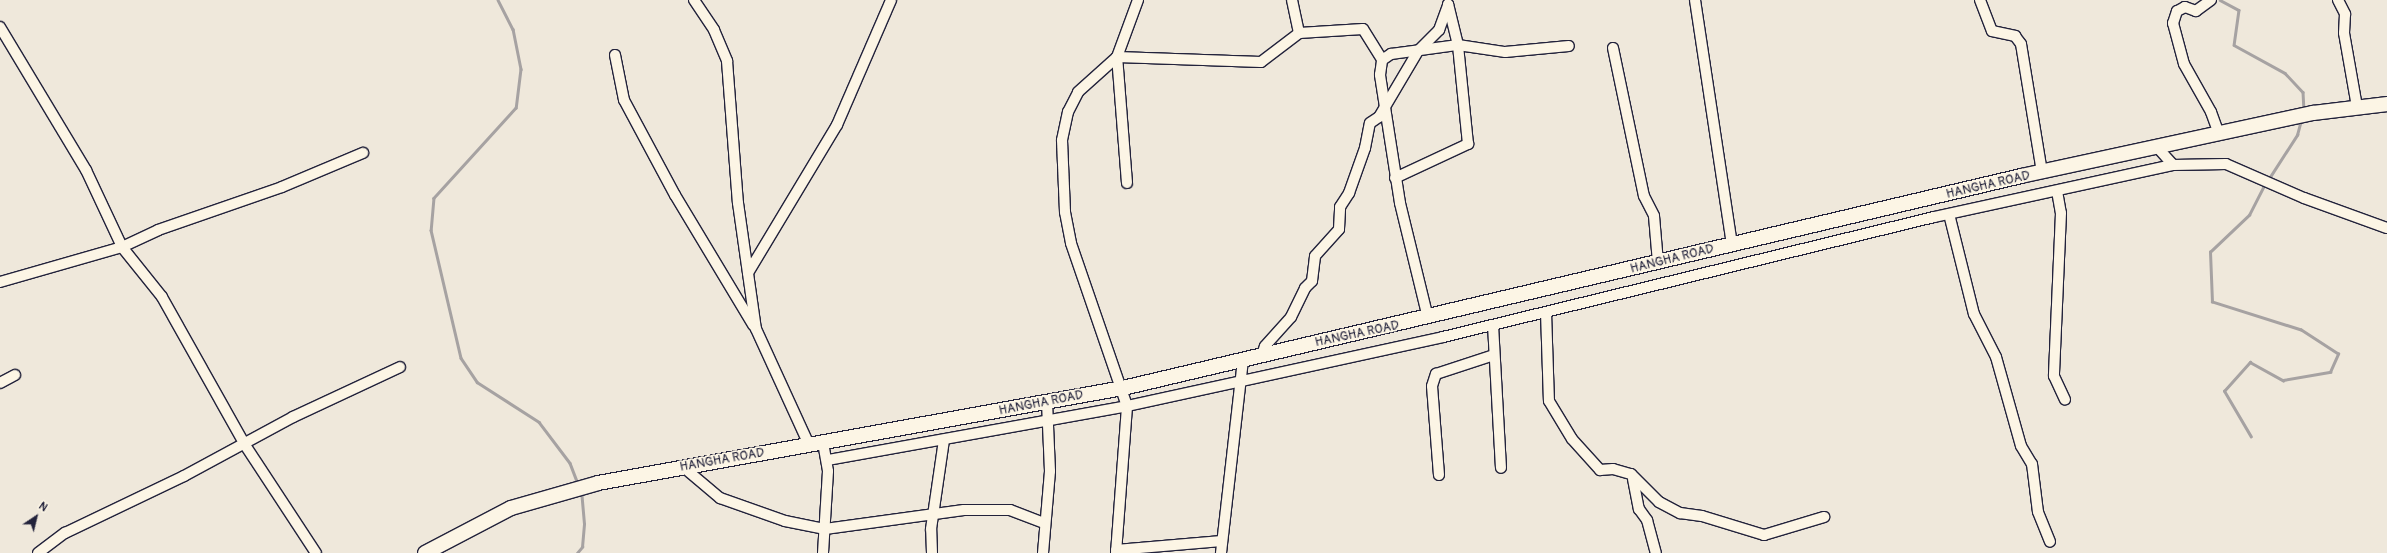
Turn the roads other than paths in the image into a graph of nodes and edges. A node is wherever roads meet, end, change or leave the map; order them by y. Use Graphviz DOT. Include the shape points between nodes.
graph roads {
  1 [pos="694,0"];
  2 [pos="892,0"];
  3 [pos="1138,0"];
  4 [pos="1292,0"];
  5 [pos="1694,0"];
  6 [pos="1980,0"];
  7 [pos="2210,0"];
  8 [pos="2338,0"];
  9 [pos="1448,3"];
  10 [pos="0,27"];
  11 [pos="1299,33"];
  12 [pos="1458,45"];
  13 [pos="1569,46"];
  14 [pos="1613,48"];
  15 [pos="1418,51"];
  16 [pos="615,55"];
  17 [pos="1117,57"];
  18 [pos="1382,60"];
  19 [pos="1386,104"];
  20 [pos="2387,104"];
  21 [pos="2357,107"];
  22 [pos="2219,134"];
  23 [pos="2157,147"];
  24 [pos="363,153"];
  25 [pos="2173,166"];
  26 [pos="2042,172"];
  27 [pos="1395,178"];
  28 [pos="1127,183"];
  29 [pos="2057,191"];
  30 [pos="1949,214"];
  31 [pos="2387,228"];
  32 [pos="1732,245"];
  33 [pos="122,248"];
  34 [pos="1658,263"];
  35 [pos="748,273"];
  36 [pos="0,282"];
  37 [pos="1546,312"];
  38 [pos="1428,318"];
  39 [pos="1493,325"];
  40 [pos="756,329"];
  41 [pos="1262,354"];
  42 [pos="1494,355"];
  43 [pos="1243,359"];
  44 [pos="400,368"];
  45 [pos="15,375"];
  46 [pos="1240,379"];
  47 [pos="0,383"];
  48 [pos="1123,388"];
  49 [pos="2065,400"];
  50 [pos="1047,402"];
  51 [pos="1127,406"];
  52 [pos="1049,419"];
  53 [pos="944,440"];
  54 [pos="816,444"];
  55 [pos="245,445"];
  56 [pos="828,460"];
  57 [pos="682,466"];
  58 [pos="1501,468"];
  59 [pos="1439,474"];
  60 [pos="1633,477"];
  61 [pos="934,514"];
  62 [pos="1824,517"];
  63 [pos="1044,523"];
  64 [pos="825,529"];
  65 [pos="1222,541"];
  66 [pos="2050,542"];
  67 [pos="1116,552"];
  68 [pos="38,553"];
  69 [pos="316,553"];
  70 [pos="425,553"];
  71 [pos="823,553"];
  72 [pos="932,553"];
  73 [pos="1043,553"];
  74 [pos="1221,553"];
  75 [pos="1656,553"];
  1 -- 35 [label="street" via="714,30 728,60 738,203"];
  2 -- 35 [label="street" via="837,125"];
  3 -- 17 [label="street"];
  4 -- 11 [label="street"];
  5 -- 32 [label="street"];
  6 -- 26 [label="street" via="1992,31 2015,36 2021,44"];
  7 -- 22 [label="street" via="2196,11 2185,7 2177,11 2173,23 2184,64 2211,112"];
  8 -- 21 [label="street" via="2345,14 2344,33"];
  9 -- 12 [label="street"];
  9 -- 15 [label="street" via="1438,30"];
  10 -- 33 [label="street" via="86,170"];
  11 -- 17 [label="street" via="1261,62"];
  11 -- 18 [label="street" via="1362,29"];
  12 -- 13 [label="street" via="1505,52"];
  12 -- 15 [label="street"];
  12 -- 27 [label="street" via="1468,144"];
  14 -- 34 [label="street" via="1644,196 1654,216"];
  15 -- 18 [label="street" via="1391,54"];
  15 -- 19 [label="street"];
  16 -- 40 [label="street" via="624,100 675,195"];
  17 -- 28 [label="street"];
  17 -- 48 [label="street" via="1078,92 1068,112 1062,140 1065,212 1071,242"];
  18 -- 19 [label="street" via="1380,76"];
  19 -- 27 [label="street"];
  19 -- 41 [label="street" via="1366,134 1363,154 1349,193 1340,207 1339,229 1315,256 1312,281 1305,288 1291,317 1265,346"];
  20 -- 21 [label="highway, HANGHA ROAD"];
  21 -- 22 [label="highway, HANGHA ROAD" via="2294,116"];
  22 -- 23 [label="highway, HANGHA ROAD"];
  23 -- 25 [label="street"];
  23 -- 26 [label="highway, HANGHA ROAD"];
  24 -- 33 [label="street" via="282,187 158,230"];
  25 -- 29 [label="street"];
  25 -- 31 [label="street" via="2226,164"];
  26 -- 32 [label="highway, HANGHA ROAD"];
  27 -- 38 [label="street"];
  29 -- 30 [label="street"];
  29 -- 49 [label="street" via="2061,213 2054,376"];
  30 -- 37 [label="street"];
  30 -- 66 [label="street" via="1974,314 1996,357 2021,446 2032,464 2038,512"];
  32 -- 34 [label="highway, HANGHA ROAD"];
  33 -- 36 [label="street"];
  33 -- 55 [label="street" via="162,297"];
  34 -- 38 [label="highway, HANGHA ROAD"];
  35 -- 40 [label="street"];
  37 -- 39 [label="street"];
  37 -- 60 [label="street" via="1549,401 1555,416 1600,470 1613,469"];
  38 -- 41 [label="highway, HANGHA ROAD"];
  39 -- 42 [label="street"];
  39 -- 46 [label="street"];
  40 -- 54 [label="street"];
  41 -- 43 [label="highway, HANGHA ROAD"];
  42 -- 58 [label="street"];
  42 -- 59 [label="street" via="1436,374 1432,386"];
  43 -- 46 [label="street"];
  43 -- 48 [label="highway, HANGHA ROAD"];
  44 -- 55 [label="street" via="293,417"];
  45 -- 47 [label="street"];
  46 -- 51 [label="street"];
  46 -- 65 [label="street"];
  48 -- 50 [label="highway, HANGHA ROAD"];
  48 -- 51 [label="street"];
  50 -- 52 [label="street"];
  50 -- 54 [label="highway, HANGHA ROAD"];
  51 -- 52 [label="street"];
  51 -- 67 [label="street"];
  52 -- 53 [label="street"];
  52 -- 63 [label="street" via="1050,471"];
  53 -- 56 [label="street"];
  53 -- 61 [label="street"];
  54 -- 56 [label="street"];
  54 -- 57 [label="highway, HANGHA ROAD"];
  55 -- 68 [label="street" via="65,533"];
  55 -- 69 [label="street"];
  56 -- 64 [label="street"];
  57 -- 64 [label="street" via="720,498 785,521"];
  57 -- 70 [label="highway, HANGHA ROAD" via="565,491 511,508"];
  60 -- 62 [label="street" via="1658,502 1680,514 1702,516 1764,535"];
  60 -- 75 [label="street" via="1639,509 1647,520"];
  61 -- 63 [label="street" via="964,510 1010,510"];
  61 -- 64 [label="street"];
  61 -- 72 [label="street"];
  63 -- 73 [label="street"];
  64 -- 71 [label="street"];
  65 -- 67 [label="street"];
  65 -- 74 [label="street"];
}
